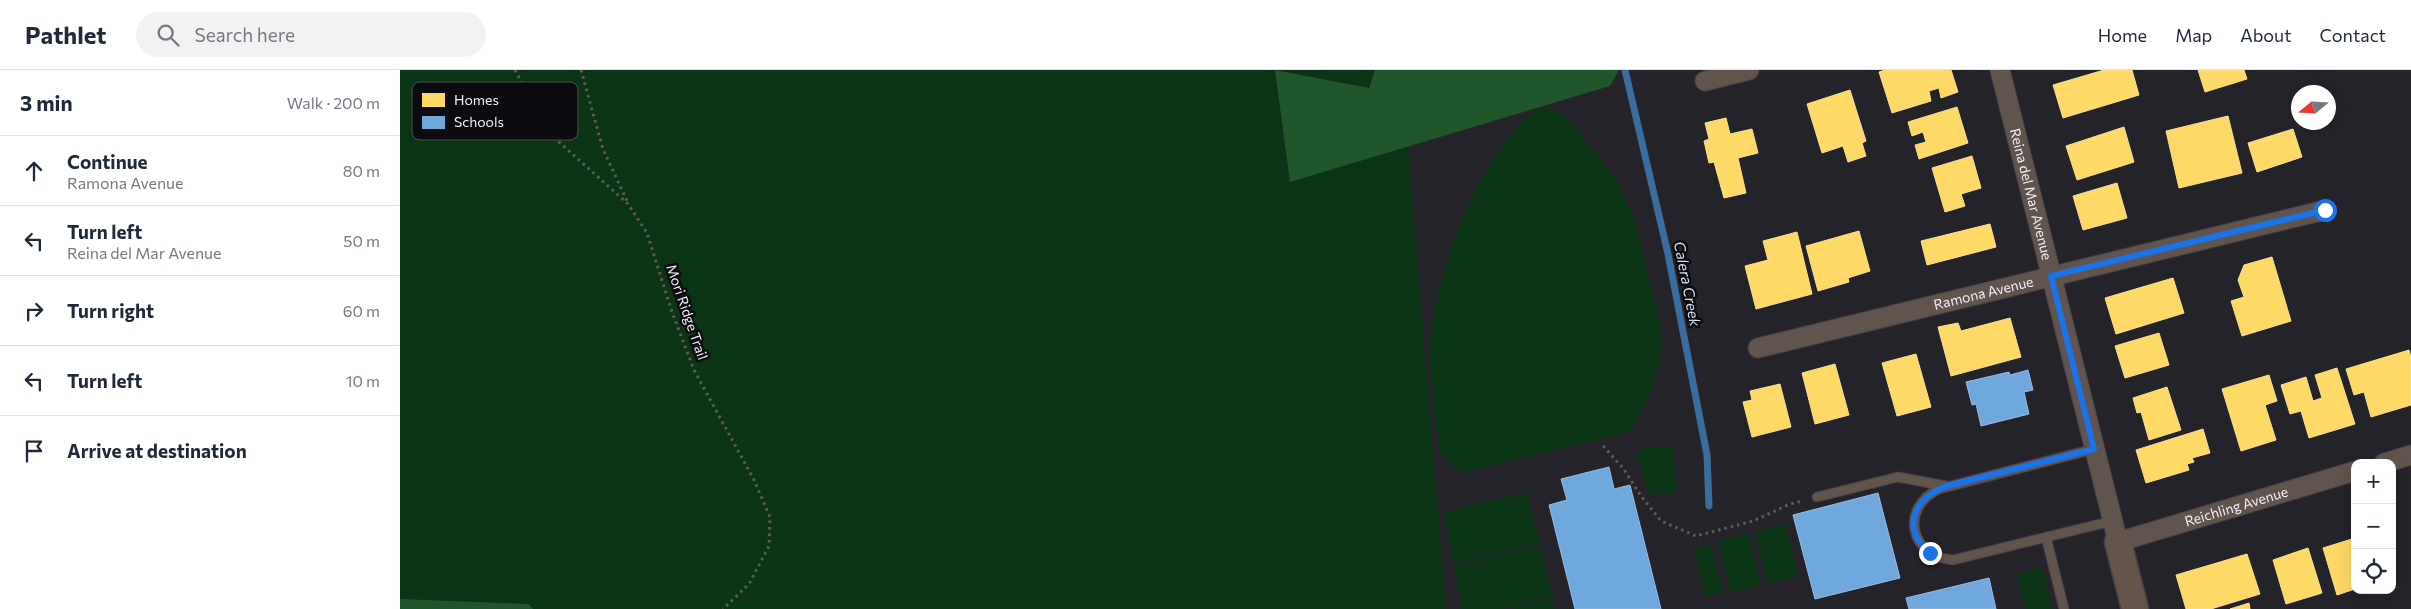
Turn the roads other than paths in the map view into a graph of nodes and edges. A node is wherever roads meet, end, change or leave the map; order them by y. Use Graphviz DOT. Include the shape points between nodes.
graph roads {
  1 [pos="1749,70"];
  2 [pos="2000,70"];
  3 [pos="1705,81"];
  4 [pos="2325,210"];
  5 [pos="2051,276"];
  6 [pos="1758,348"];
  7 [pos="2094,449"];
  8 [pos="2411,455"];
  9 [pos="2396,459"];
  10 [pos="2351,472"];
  11 [pos="1947,486"];
  12 [pos="1817,497"];
  13 [pos="2115,531"];
  14 [pos="2046,537"];
  15 [pos="2064,609"];
  16 [pos="2134,609"];
  1 -- 3 [label="street"];
  2 -- 5 [label="street, Reina del Mar Avenue"];
  4 -- 5 [label="street, Ramona Avenue"];
  5 -- 6 [label="street, Ramona Avenue"];
  5 -- 7 [label="street, Reina del Mar Avenue"];
  7 -- 11 [label="lane"];
  7 -- 13 [label="street, Reina del Mar Avenue"];
  8 -- 9 [label="street"];
  10 -- 13 [label="street, Reichling Avenue"];
  11 -- 12 [label="lane" via="1898,477"];
  11 -- 14 [label="lane" via="1926,497 1916,511 1915,530 1930,553 1954,560"];
  13 -- 14 [label="lane"];
  13 -- 16 [label="street, Reina del Mar Avenue"];
  14 -- 15 [label="lane"];
}
